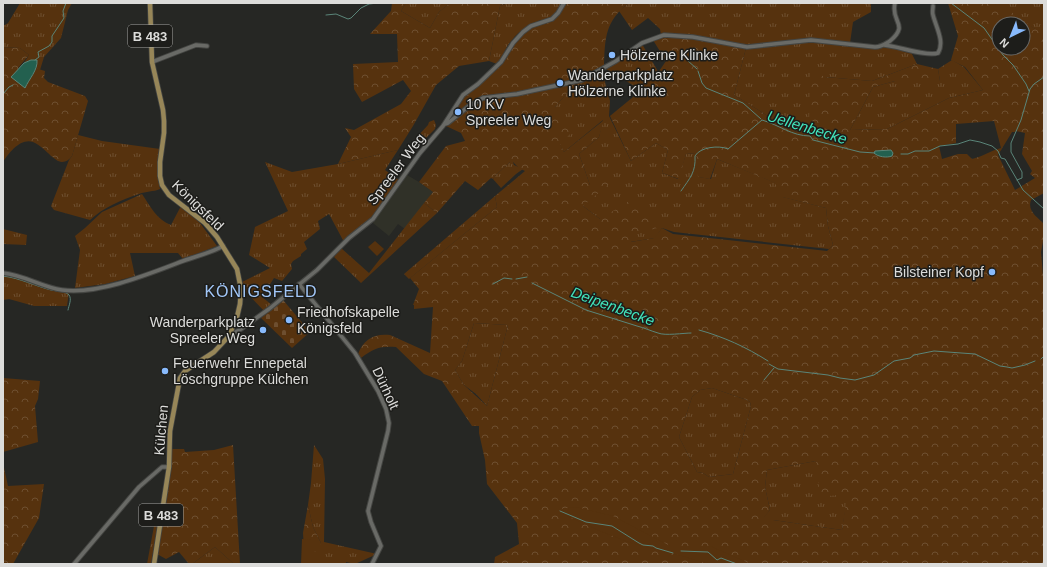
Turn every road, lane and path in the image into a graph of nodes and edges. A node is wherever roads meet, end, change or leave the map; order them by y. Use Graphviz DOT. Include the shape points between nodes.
graph roads {
  1 [pos="150,3"];
  2 [pos="564,3"];
  3 [pos="894,3"];
  4 [pos="933,6"];
  5 [pos="884,45"];
  6 [pos="207,46"];
  7 [pos="152,62"];
  8 [pos="445,124"];
  9 [pos="223,246"];
  10 [pos="3,274"];
  11 [pos="299,284"];
  12 [pos="229,336"];
  13 [pos="169,467"];
  14 [pos="74,564"];
  15 [pos="154,564"];
  16 [pos="372,564"];
  1 -- 7 [label="main road, B 483"];
  2 -- 8 [label="street, Spreeler Weg" via="552,19 531,26 523,32 501,62 463,95"];
  3 -- 5 [label="street" via="893,12 899,30"];
  4 -- 5 [label="street" via="940,38 938,53"];
  5 -- 8 [label="street" via="875,47 811,40 747,47 693,37 664,35 642,43 584,79 516,94 483,98"];
  6 -- 7 [label="street" via="192,46"];
  7 -- 9 [label="main road, Königsfeld / B 483" via="165,128 160,162 162,186 169,195 205,223"];
  8 -- 11 [label="street, Spreeler Weg" via="420,153 373,219"];
  9 -- 10 [label="street" via="138,277 86,289 61,290"];
  9 -- 12 [label="main road, Königsfeld / B 483" via="237,269 241,288 237,317"];
  11 -- 12 [label="street, Spreeler Weg" via="260,317"];
  11 -- 16 [label="street, Dürholt" via="358,357 378,391 388,416 387,437 369,505 369,516 381,546"];
  12 -- 13 [label="main road, Külchen / B 483" via="203,360 182,374 170,431"];
  13 -- 14 [label="street" via="162,467 139,487"];
  13 -- 15 [label="main road, B 483"];
}
